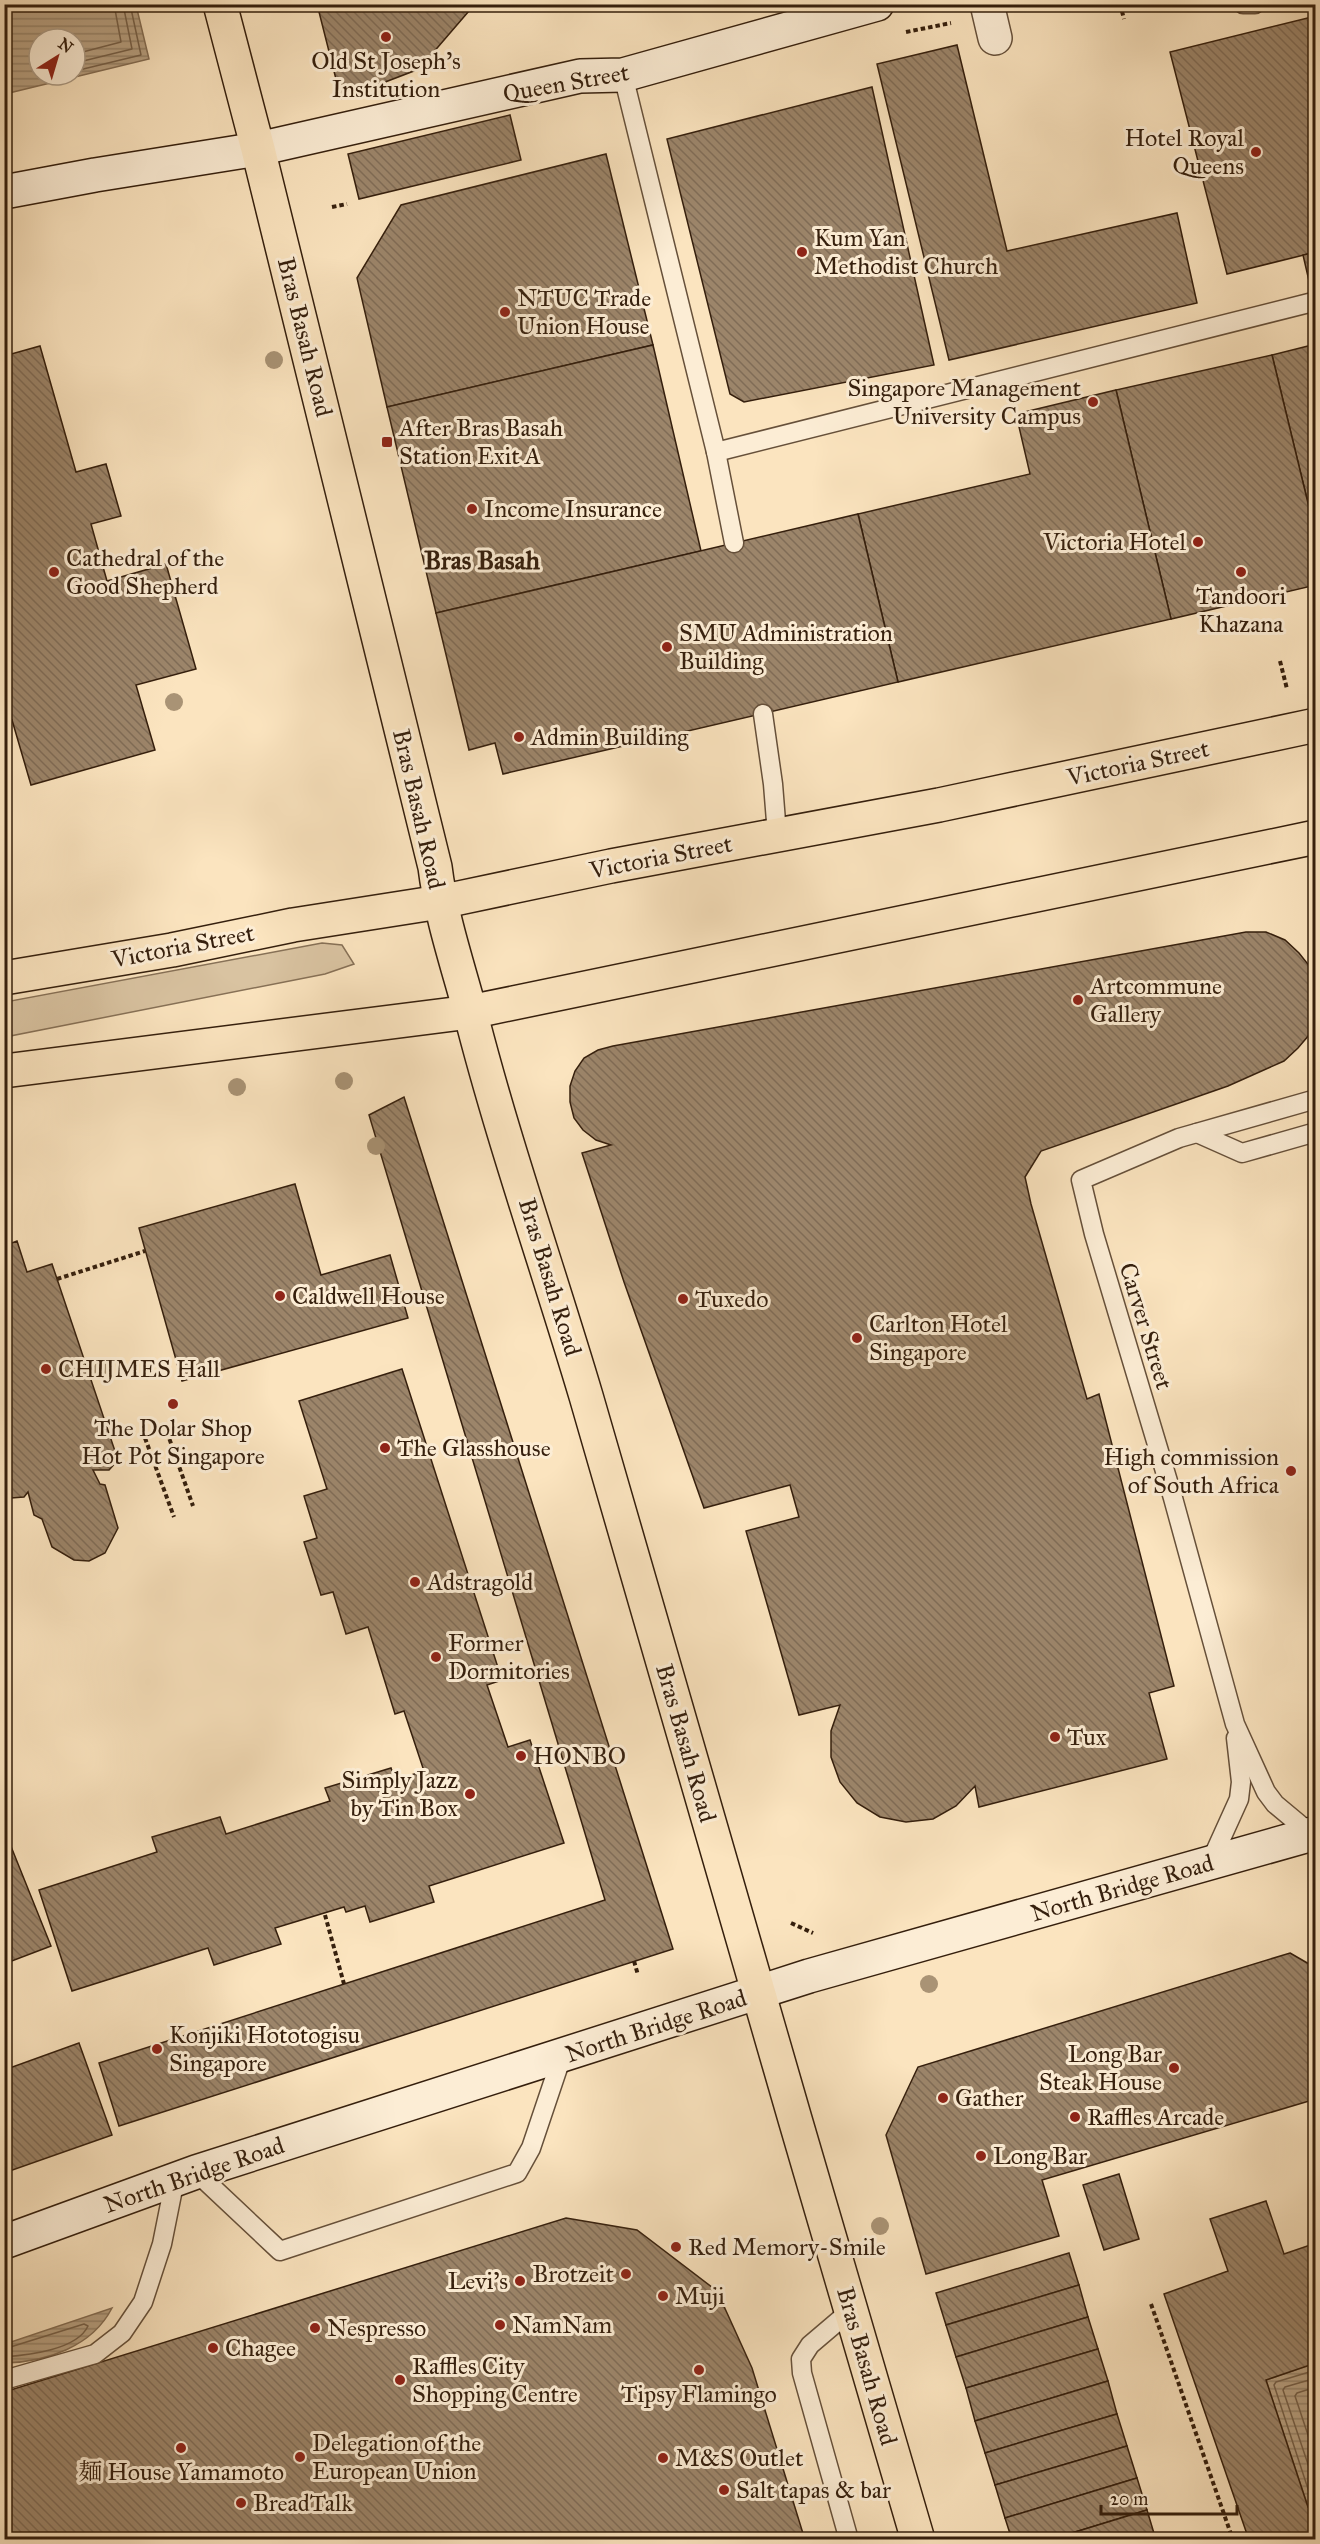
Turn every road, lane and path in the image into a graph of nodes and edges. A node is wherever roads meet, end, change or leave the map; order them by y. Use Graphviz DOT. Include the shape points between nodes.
graph roads {
  1 [pos="220,4"];
  2 [pos="877,4"];
  3 [pos="1120,4"];
  4 [pos="1243,4"];
  5 [pos="1255,4"];
  6 [pos="990,19"];
  7 [pos="1124,19"];
  8 [pos="898,33"];
  9 [pos="623,75"];
  10 [pos="258,149"];
  11 [pos="4,192"];
  12 [pos="347,204"];
  13 [pos="332,207"];
  14 [pos="1313,302"];
  15 [pos="716,452"];
  16 [pos="734,543"];
  17 [pos="763,714"];
  18 [pos="1316,725"];
  19 [pos="777,834"];
  20 [pos="1316,837"];
  21 [pos="440,902"];
  22 [pos="4,978"];
  23 [pos="470,1012"];
  24 [pos="4,1071"];
  25 [pos="1316,1099"];
  26 [pos="1316,1132"];
  27 [pos="1197,1133"];
  28 [pos="145,1251"];
  29 [pos="57,1278"];
  30 [pos="167,1432"];
  31 [pos="145,1438"];
  32 [pos="193,1506"];
  33 [pos="174,1517"];
  34 [pos="1235,1724"];
  35 [pos="1313,1834"];
  36 [pos="1210,1863"];
  37 [pos="325,1915"];
  38 [pos="634,1960"];
  39 [pos="638,1975"];
  40 [pos="344,1984"];
  41 [pos="759,1993"];
  42 [pos="562,2056"];
  43 [pos="186,2176"];
  44 [pos="4,2242"];
  45 [pos="1151,2304"];
  46 [pos="850,2311"];
  47 [pos="4,2380"];
  48 [pos="849,2540"];
  49 [pos="918,2540"];
  50 [pos="1233,2540"];
  1 -- 10 [label="main road, Bras Basah Road"];
  2 -- 9 [label="main road, Queen Street"];
  3 -- 7 [label="path"];
  4 -- 5 [label="lane"];
  6 -- 8 [label="path"];
  9 -- 10 [label="main road, Queen Street" via="580,76"];
  9 -- 15 [label="lane"];
  10 -- 11 [label="main road, Queen Street"];
  10 -- 21 [label="main road, Bras Basah Road" via="435,867"];
  12 -- 13 [label="path"];
  14 -- 15 [label="lane"];
  15 -- 16 [label="lane"];
  17 -- 19 [label="lane"];
  18 -- 19 [label="main road, Victoria Street" via="939,805"];
  19 -- 21 [label="main road, Victoria Street"];
  20 -- 23 [label="main road"];
  21 -- 22 [label="main road, Victoria Street"];
  21 -- 23 [label="main road, Bras Basah Road"];
  23 -- 24 [label="main road"];
  23 -- 41 [label="main road, Bras Basah Road"];
  25 -- 27 [label="lane, Carver Street"];
  26 -- 27 [label="lane" via="1242,1152"];
  27 -- 34 [label="lane, Carver Street" via="1081,1180"];
  28 -- 29 [label="path"];
  30 -- 32 [label="path"];
  31 -- 33 [label="path"];
  34 -- 35 [label="lane, Carver Street" via="1266,1792"];
  34 -- 36 [label="lane, Carver Street" via="1239,1799"];
  35 -- 36 [label="main road, North Bridge Road"];
  36 -- 41 [label="main road, North Bridge Road"];
  37 -- 40 [label="path"];
  38 -- 39 [label="path"];
  41 -- 42 [label="main road, North Bridge Road"];
  41 -- 46 [label="main road, Bras Basah Road"];
  42 -- 43 [label="main road, North Bridge Road"];
  42 -- 43 [label="lane" via="531,2148 517,2173 280,2251"];
  43 -- 44 [label="main road, North Bridge Road"];
  43 -- 47 [label="lane" via="143,2302 122,2333 95,2354"];
  45 -- 50 [label="path"];
  46 -- 48 [label="lane" via="810,2345 801,2359"];
  46 -- 49 [label="main road, Bras Basah Road"];
}
